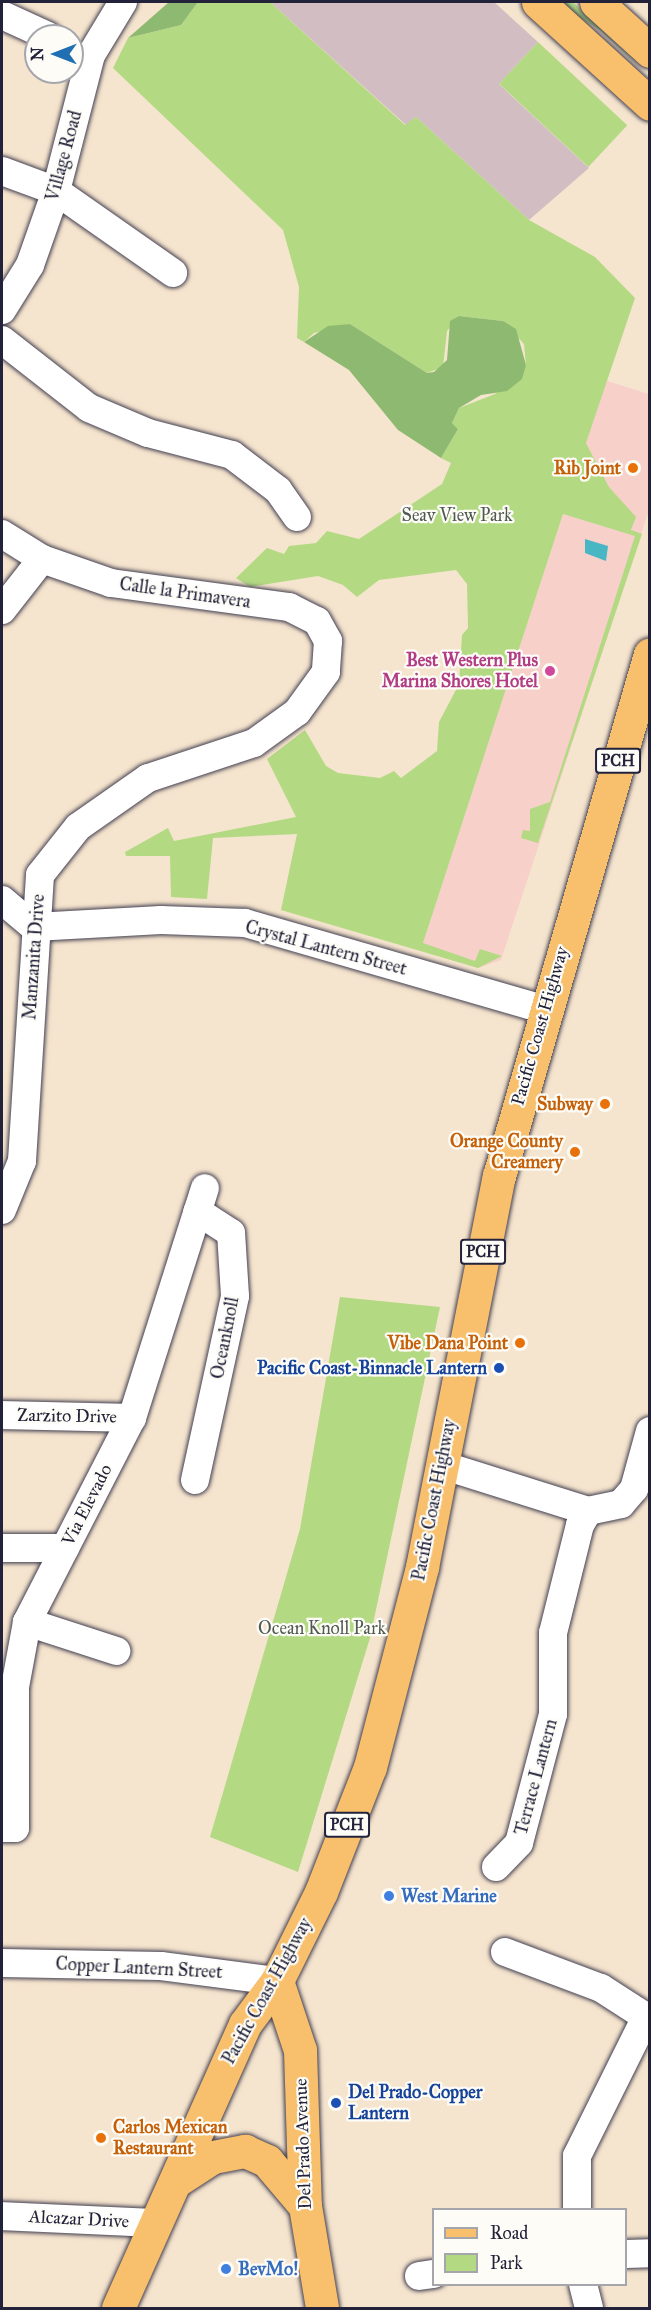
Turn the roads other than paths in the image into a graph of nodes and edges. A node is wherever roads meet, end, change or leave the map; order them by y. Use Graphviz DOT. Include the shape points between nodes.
graph roads {
  1 [pos="123,2"];
  2 [pos="538,2"];
  3 [pos="596,2"];
  4 [pos="2,15"];
  5 [pos="24,25"];
  6 [pos="84,48"];
  7 [pos="650,51"];
  8 [pos="75,84"];
  9 [pos="650,104"];
  10 [pos="2,171"];
  11 [pos="56,191"];
  12 [pos="173,273"];
  13 [pos="2,310"];
  14 [pos="2,340"];
  15 [pos="297,517"];
  16 [pos="2,534"];
  17 [pos="42,559"];
  18 [pos="2,610"];
  19 [pos="328,641"];
  20 [pos="650,654"];
  21 [pos="2,900"];
  22 [pos="34,927"];
  23 [pos="546,1010"];
  24 [pos="201,1200"];
  25 [pos="2,1210"];
  26 [pos="2,1415"];
  27 [pos="132,1418"];
  28 [pos="650,1431"];
  29 [pos="442,1465"];
  30 [pos="195,1480"];
  31 [pos="588,1511"];
  32 [pos="2,1548"];
  33 [pos="65,1548"];
  34 [pos="27,1622"];
  35 [pos="116,1651"];
  36 [pos="8,1687"];
  37 [pos="8,1828"];
  38 [pos="496,1867"];
  39 [pos="505,1952"];
  40 [pos="2,1963"];
  41 [pos="277,1982"];
  42 [pos="176,2181"];
  43 [pos="305,2206"];
  44 [pos="577,2208"];
  45 [pos="2,2216"];
  46 [pos="158,2223"];
  47 [pos="650,2253"];
  48 [pos="627,2254"];
  49 [pos="584,2286"];
  50 [pos="118,2308"];
  51 [pos="322,2308"];
  52 [pos="589,2308"];
  1 -- 6 [label="street, Village Road"];
  2 -- 9 [label="main road"];
  3 -- 7 [label="main road"];
  4 -- 5 [label="street"];
  8 -- 11 [label="street, Village Road"];
  10 -- 11 [label="street"];
  11 -- 12 [label="street"];
  11 -- 13 [label="street, Village Road" via="30,265"];
  14 -- 15 [label="street" via="89,408 148,433 232,455 278,490"];
  16 -- 17 [label="street, Calle la Primavera"];
  17 -- 18 [label="street"];
  17 -- 19 [label="street, Calle la Primavera" via="111,583 289,607 317,621"];
  19 -- 22 [label="street, Manzanita Drive" via="326,672 297,711 254,743 148,778 78,827 40,874"];
  20 -- 23 [label="main road, Pacific Coast Highway / PCH"];
  21 -- 22 [label="street"];
  22 -- 23 [label="street, Crystal Lantern Street" via="161,920 244,923"];
  22 -- 25 [label="street, Manzanita Drive" via="22,1161"];
  23 -- 29 [label="main road, Pacific Coast Highway / PCH" via="499,1176"];
  24 -- 27 [label="street, Via Elevado"];
  24 -- 30 [label="street, Oceanknoll" via="231,1233 235,1296"];
  26 -- 27 [label="street, Zarzito Drive"];
  27 -- 33 [label="street, Via Elevado"];
  28 -- 31 [label="street" via="634,1489 621,1504"];
  29 -- 31 [label="street"];
  29 -- 41 [label="main road, Pacific Coast Highway / PCH" via="401,1663 370,1767 321,1892"];
  31 -- 38 [label="street, Terrace Lantern" via="563,1583 554,1633 554,1714 519,1842"];
  32 -- 33 [label="street"];
  33 -- 34 [label="street, Via Elevado"];
  34 -- 35 [label="street"];
  34 -- 36 [label="street, Via Elevado"];
  36 -- 37 [label="street, Via Elevado"];
  39 -- 44 [label="street" via="601,1988 646,2017 577,2156"];
  40 -- 41 [label="street, Copper Lantern Street" via="107,1962"];
  41 -- 42 [label="main road, Pacific Coast Highway / PCH" via="245,2024"];
  41 -- 43 [label="main road, Del Prado Avenue" via="300,2050"];
  42 -- 43 [label="main road" via="213,2157 244,2151 267,2161"];
  42 -- 46 [label="main road, Pacific Coast Highway / PCH"];
  43 -- 51 [label="main road, Del Prado Avenue"];
  45 -- 46 [label="street, Alcazar Drive"];
  46 -- 50 [label="main road, Pacific Coast Highway / PCH"];
  47 -- 48 [label="street"];
  49 -- 52 [label="street"];
}
